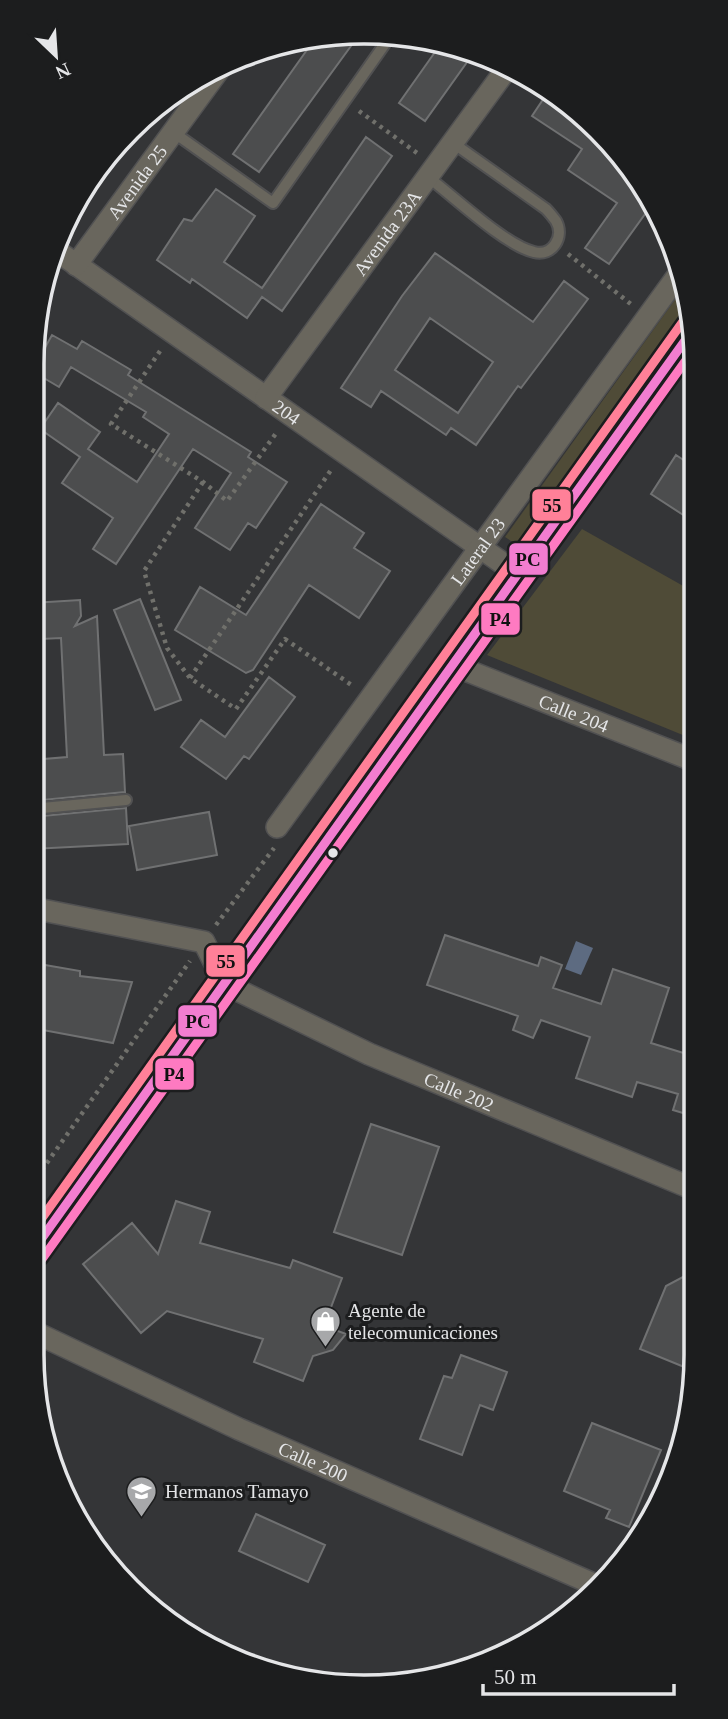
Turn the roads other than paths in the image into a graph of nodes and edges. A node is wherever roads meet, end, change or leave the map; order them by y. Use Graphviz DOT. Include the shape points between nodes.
graph roads {
  1 [pos="385,44"];
  2 [pos="502,75"];
  3 [pos="208,85"];
  4 [pos="173,132"];
  5 [pos="453,143"];
  6 [pos="431,171"];
  7 [pos="63,255"];
  8 [pos="76,265"];
  9 [pos="673,283"];
  10 [pos="683,360"];
  11 [pos="266,398"];
  12 [pos="479,548"];
  13 [pos="517,574"];
  14 [pos="453,665"];
  15 [pos="684,757"];
  16 [pos="125,800"];
  17 [pos="44,808"];
  18 [pos="277,827"];
  19 [pos="44,910"];
  20 [pos="225,984"];
  21 [pos="684,1186"];
  22 [pos="44,1235"];
  23 [pos="44,1337"];
  24 [pos="589,1582"];
  1 -- 4 [label="lane" via="273,203"];
  2 -- 5 [label="street, Avenida 23A"];
  3 -- 4 [label="street, Avenida 25"];
  4 -- 8 [label="street, Avenida 25"];
  5 -- 6 [label="street, Avenida 23A"];
  5 -- 6 [label="lane" via="546,208 557,222 556,245 536,253 516,245"];
  6 -- 11 [label="street, Avenida 23A"];
  7 -- 8 [label="street, 204"];
  8 -- 11 [label="street, 204"];
  9 -- 12 [label="street, Lateral 23"];
  10 -- 13 [label="main road"];
  11 -- 12 [label="street, 204"];
  12 -- 13 [label="street, 204"];
  12 -- 18 [label="street, Lateral 23"];
  13 -- 14 [label="main road"];
  14 -- 15 [label="street, Calle 204"];
  14 -- 20 [label="main road"];
  16 -- 17 [label="lane"];
  19 -- 20 [label="street" via="204,942"];
  20 -- 21 [label="street, Calle 202" via="369,1054"];
  20 -- 22 [label="main road"];
  23 -- 24 [label="street, Calle 200" via="239,1429"];
}
